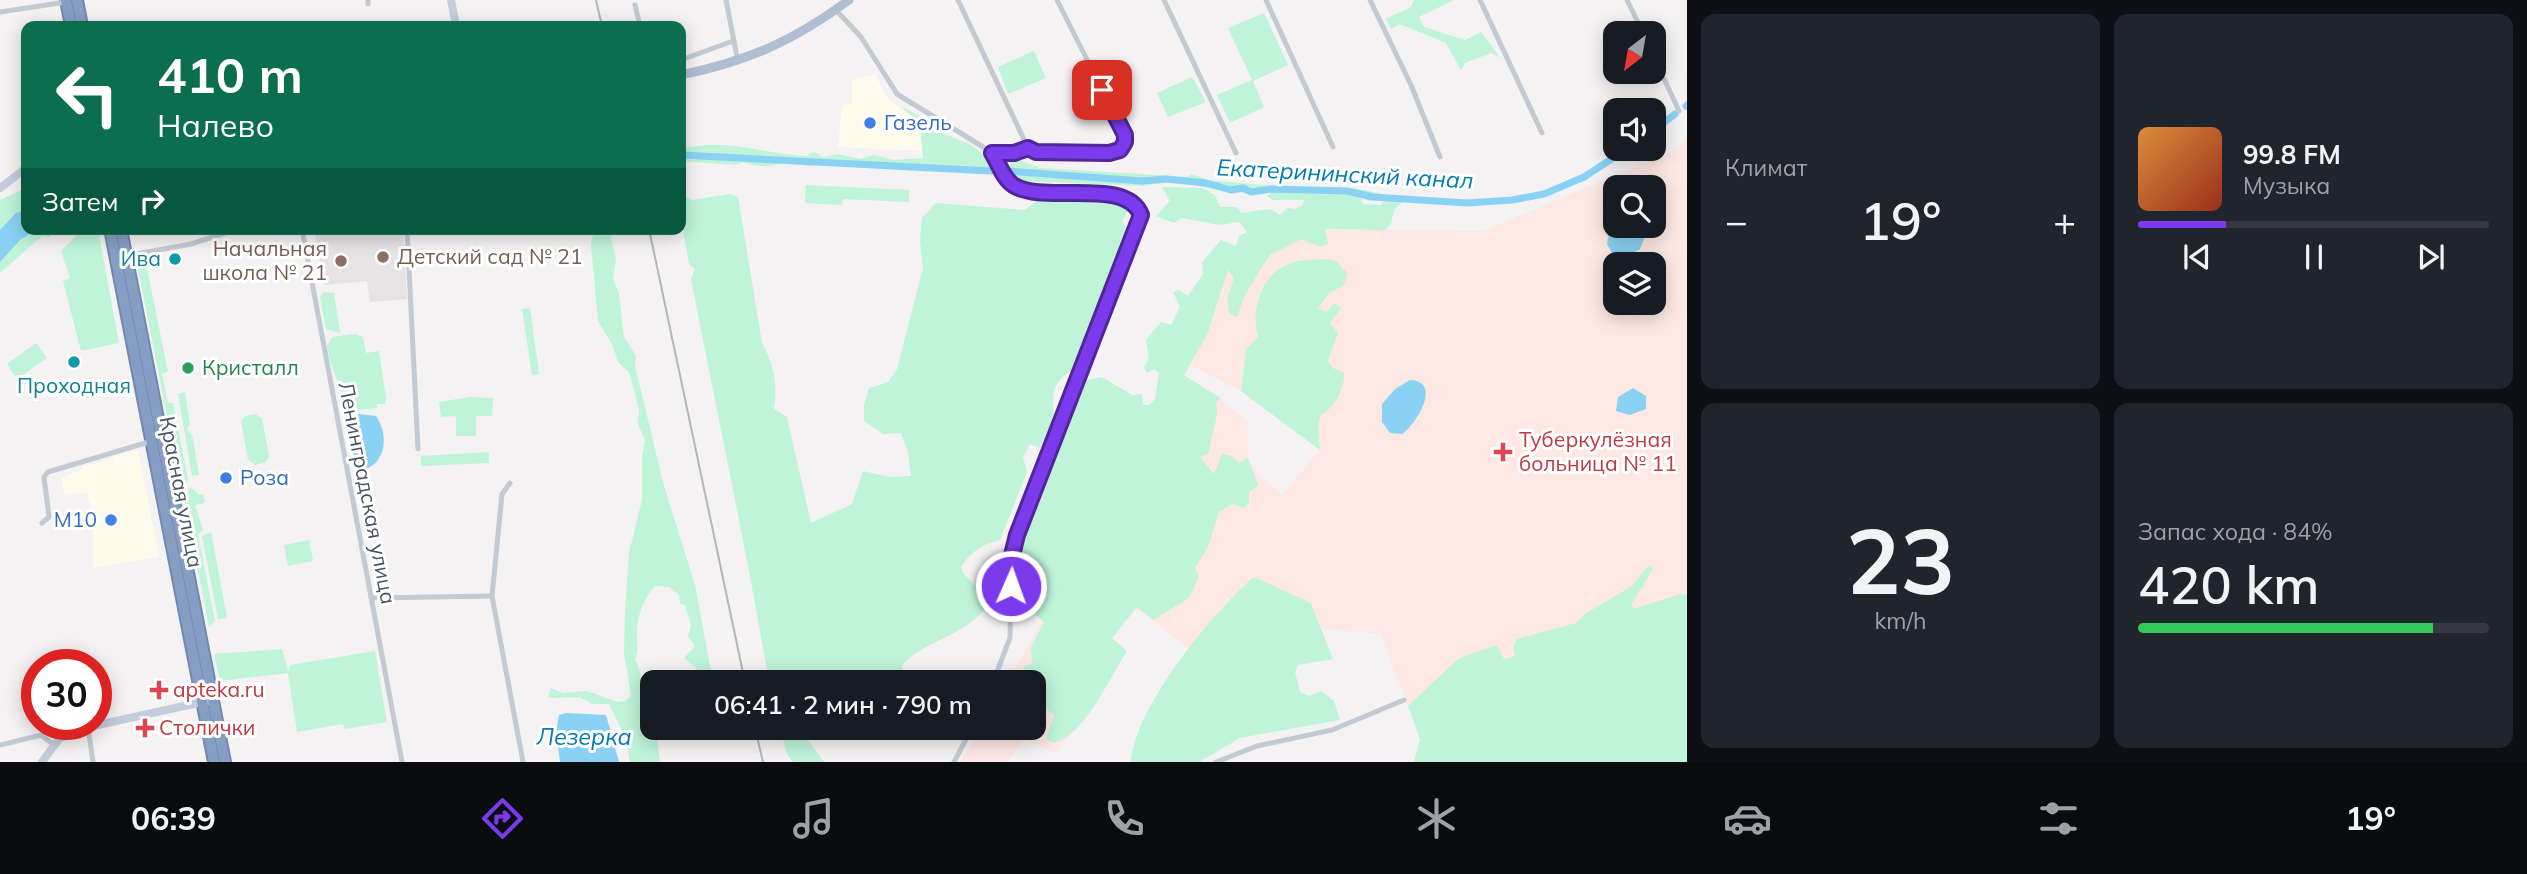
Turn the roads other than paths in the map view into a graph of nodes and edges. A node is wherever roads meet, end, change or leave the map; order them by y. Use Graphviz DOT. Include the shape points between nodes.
graph roads {
  1 [pos="451,0"];
  2 [pos="726,0"];
  3 [pos="849,0"];
  4 [pos="958,0"];
  5 [pos="1057,0"];
  6 [pos="1164,0"];
  7 [pos="1266,0"];
  8 [pos="1370,0"];
  9 [pos="1480,0"];
  10 [pos="1627,0"];
  11 [pos="70,1"];
  12 [pos="635,5"];
  13 [pos="836,10"];
  14 [pos="0,12"];
  15 [pos="71,21"];
  16 [pos="80,21"];
  17 [pos="455,21"];
  18 [pos="639,21"];
  19 [pos="1637,21"];
  20 [pos="733,41"];
  21 [pos="686,58"];
  22 [pos="738,62"];
  23 [pos="686,74"];
  24 [pos="1666,83"];
  25 [pos="1679,111"];
  26 [pos="1542,133"];
  27 [pos="1333,147"];
  28 [pos="1028,148"];
  29 [pos="992,153"];
  30 [pos="1236,153"];
  31 [pos="1440,157"];
  32 [pos="21,172"];
  33 [pos="0,188"];
  34 [pos="112,235"];
  35 [pos="121,235"];
  36 [pos="219,235"];
  37 [pos="303,235"];
  38 [pos="407,235"];
  39 [pos="121,256"];
  40 [pos="152,441"];
  41 [pos="418,449"];
  42 [pos="510,483"];
  43 [pos="43,523"];
  44 [pos="492,596"];
  45 [pos="371,598"];
  46 [pos="998,670"];
  47 [pos="208,700"];
  48 [pos="1404,700"];
  49 [pos="112,722"];
  50 [pos="59,740"];
  51 [pos="90,740"];
  52 [pos="966,740"];
  53 [pos="54,744"];
  54 [pos="0,745"];
  55 [pos="42,762"];
  56 [pos="93,762"];
  57 [pos="214,762"];
  58 [pos="225,762"];
  59 [pos="402,762"];
  60 [pos="523,762"];
  61 [pos="954,762"];
  62 [pos="1216,762"];
  1 -- 17 [label="main road"];
  2 -- 20 [label="street"];
  3 -- 13 [label="main road"];
  4 -- 28 [label="street"];
  5 -- 28 [label="street" via="1125,135 1122,148 1109,153"];
  6 -- 30 [label="street"];
  7 -- 27 [label="street"];
  8 -- 31 [label="street"];
  9 -- 26 [label="street"];
  10 -- 19 [label="street"];
  11 -- 14 [label="street"];
  11 -- 15 [label="highway"];
  11 -- 16 [label="highway"];
  12 -- 18 [label="street"];
  13 -- 22 [label="main road" via="785,42"];
  13 -- 29 [label="street" via="861,37 897,94"];
  20 -- 21 [label="street"];
  20 -- 22 [label="street"];
  22 -- 23 [label="main road"];
  24 -- 25 [label="street"];
  28 -- 29 [label="street"];
  29 -- 46 [label="street" via="1010,183 1033,191 1126,198 1141,215 1017,535 1011,566 1010,638"];
  32 -- 33 [label="main road"];
  34 -- 39 [label="highway, Красная улица"];
  35 -- 39 [label="highway, Красная улица"];
  36 -- 39 [label="street"];
  37 -- 45 [label="street, Ленинградская улица"];
  38 -- 41 [label="street"];
  39 -- 40 [label="highway, Красная улица"];
  39 -- 47 [label="highway, Красная улица"];
  40 -- 43 [label="street" via="48,472 44,477 49,517"];
  40 -- 47 [label="highway, Красная улица"];
  42 -- 44 [label="street" via="502,494"];
  44 -- 45 [label="street"];
  44 -- 60 [label="street"];
  45 -- 59 [label="street, Ленинградская улица"];
  47 -- 49 [label="main road"];
  47 -- 57 [label="highway, Красная улица"];
  47 -- 58 [label="highway, Красная улица"];
  48 -- 62 [label="street" via="1332,730 1256,746"];
  50 -- 53 [label="main road"];
  51 -- 56 [label="street"];
  52 -- 61 [label="street"];
  53 -- 54 [label="street" via="41,735"];
  53 -- 55 [label="main road"];
}
